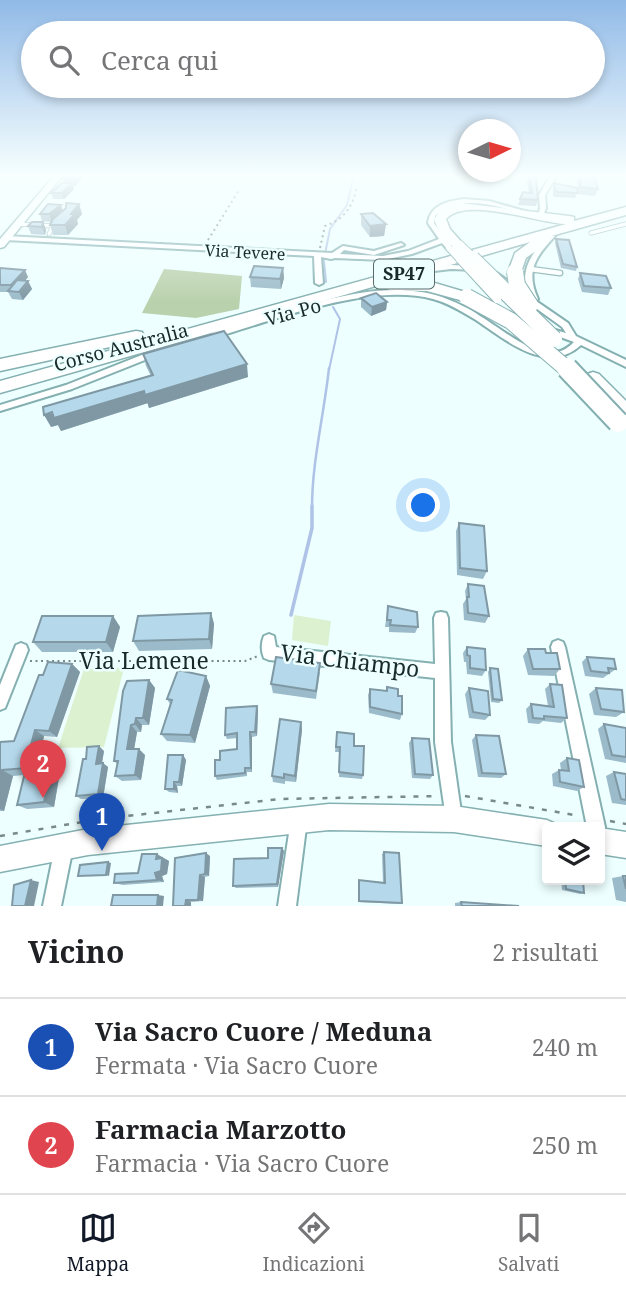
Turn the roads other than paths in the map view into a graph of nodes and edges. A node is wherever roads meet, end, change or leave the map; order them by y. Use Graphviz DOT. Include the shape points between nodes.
graph roads {
  1 [pos="23,217"];
  2 [pos="432,217"];
  3 [pos="442,217"];
  4 [pos="512,217"];
  5 [pos="532,217"];
  6 [pos="554,217"];
  7 [pos="580,217"];
  8 [pos="589,217"];
  9 [pos="609,217"];
  10 [pos="572,219"];
  11 [pos="60,221"];
  12 [pos="600,222"];
  13 [pos="17,224"];
  14 [pos="626,224"];
  15 [pos="53,226"];
  16 [pos="49,234"];
  17 [pos="442,240"];
  18 [pos="3,241"];
  19 [pos="401,245"];
  20 [pos="458,250"];
  21 [pos="318,256"];
  22 [pos="331,257"];
  23 [pos="522,270"];
  24 [pos="560,273"];
  25 [pos="400,275"];
  26 [pos="319,283"];
  27 [pos="498,293"];
  28 [pos="538,304"];
  29 [pos="285,307"];
  30 [pos="241,315"];
  31 [pos="210,329"];
  32 [pos="577,339"];
  33 [pos="626,363"];
  34 [pos="0,365"];
  35 [pos="0,378"];
  36 [pos="593,378"];
  37 [pos="0,387"];
  38 [pos="0,400"];
  39 [pos="0,408"];
  40 [pos="623,422"];
  41 [pos="440,618"];
  42 [pos="269,647"];
  43 [pos="558,647"];
  44 [pos="19,655"];
  45 [pos="441,672"];
  46 [pos="0,703"];
  47 [pos="459,808"];
  48 [pos="299,820"];
  49 [pos="595,822"];
  50 [pos="542,832"];
  51 [pos="605,832"];
  52 [pos="626,845"];
  53 [pos="64,846"];
  54 [pos="0,859"];
  55 [pos="52,906"];
  56 [pos="287,906"];
  1 -- 13 [label="street"];
  2 -- 17 [label="street" via="432,227"];
  3 -- 20 [label="highway" via="440,223"];
  4 -- 20 [label="highway" via="516,229 505,237"];
  5 -- 10 [label="highway"];
  6 -- 10 [label="street"];
  7 -- 10 [label="highway"];
  8 -- 20 [label="highway, Via Po / SP47"];
  9 -- 12 [label="highway, Via Po / SP47"];
  11 -- 15 [label="lane"];
  12 -- 14 [label="lane"];
  12 -- 14 [label="lane"];
  12 -- 23 [label="highway" via="552,236 524,251"];
  12 -- 25 [label="highway, Via Po / SP47"];
  13 -- 15 [label="lane"];
  13 -- 18 [label="street"];
  15 -- 16 [label="lane"];
  17 -- 20 [label="street"];
  17 -- 22 [label="street, Via Tevere" via="397,256"];
  18 -- 21 [label="street, Via Tevere"];
  19 -- 22 [label="street, Via Tevere" via="374,253 343,248"];
  20 -- 27 [label="highway, bridge"];
  20 -- 30 [label="highway, Via Po / SP47"];
  21 -- 22 [label="street, Via Tevere"];
  21 -- 26 [label="street"];
  23 -- 24 [label="lane"];
  23 -- 28 [label="street"];
  23 -- 36 [label="highway, bridge" via="517,285 526,301"];
  25 -- 28 [label="street" via="477,268 499,276"];
  25 -- 29 [label="highway, Via Po / SP47"];
  27 -- 32 [label="street" via="523,324"];
  27 -- 36 [label="highway, bridge"];
  27 -- 40 [label="highway, bridge"];
  28 -- 32 [label="street"];
  29 -- 31 [label="highway, Via Po / SP47"];
  29 -- 40 [label="highway, bridge" via="387,285 428,286 467,297 500,313 539,341"];
  30 -- 34 [label="highway, SP47"];
  30 -- 35 [label="highway, Corso Australia / SP47"];
  31 -- 37 [label="highway, Corso Australia / SP47"];
  31 -- 38 [label="highway, SP47"];
  32 -- 33 [label="street"];
  32 -- 39 [label="street, Via Po" via="576,347 541,354 452,304 410,293 375,292 211,335"];
  36 -- 40 [label="highway"];
  41 -- 45 [label="street, Via Chiampo"];
  42 -- 45 [label="street, Via Chiampo"];
  43 -- 49 [label="street"];
  44 -- 46 [label="street"];
  45 -- 47 [label="street, Via Chiampo" via="443,742"];
  47 -- 48 [label="street"];
  47 -- 50 [label="street"];
  48 -- 53 [label="street"];
  48 -- 56 [label="street"];
  51 -- 52 [label="street"];
  53 -- 54 [label="street"];
  53 -- 55 [label="street"];
}
